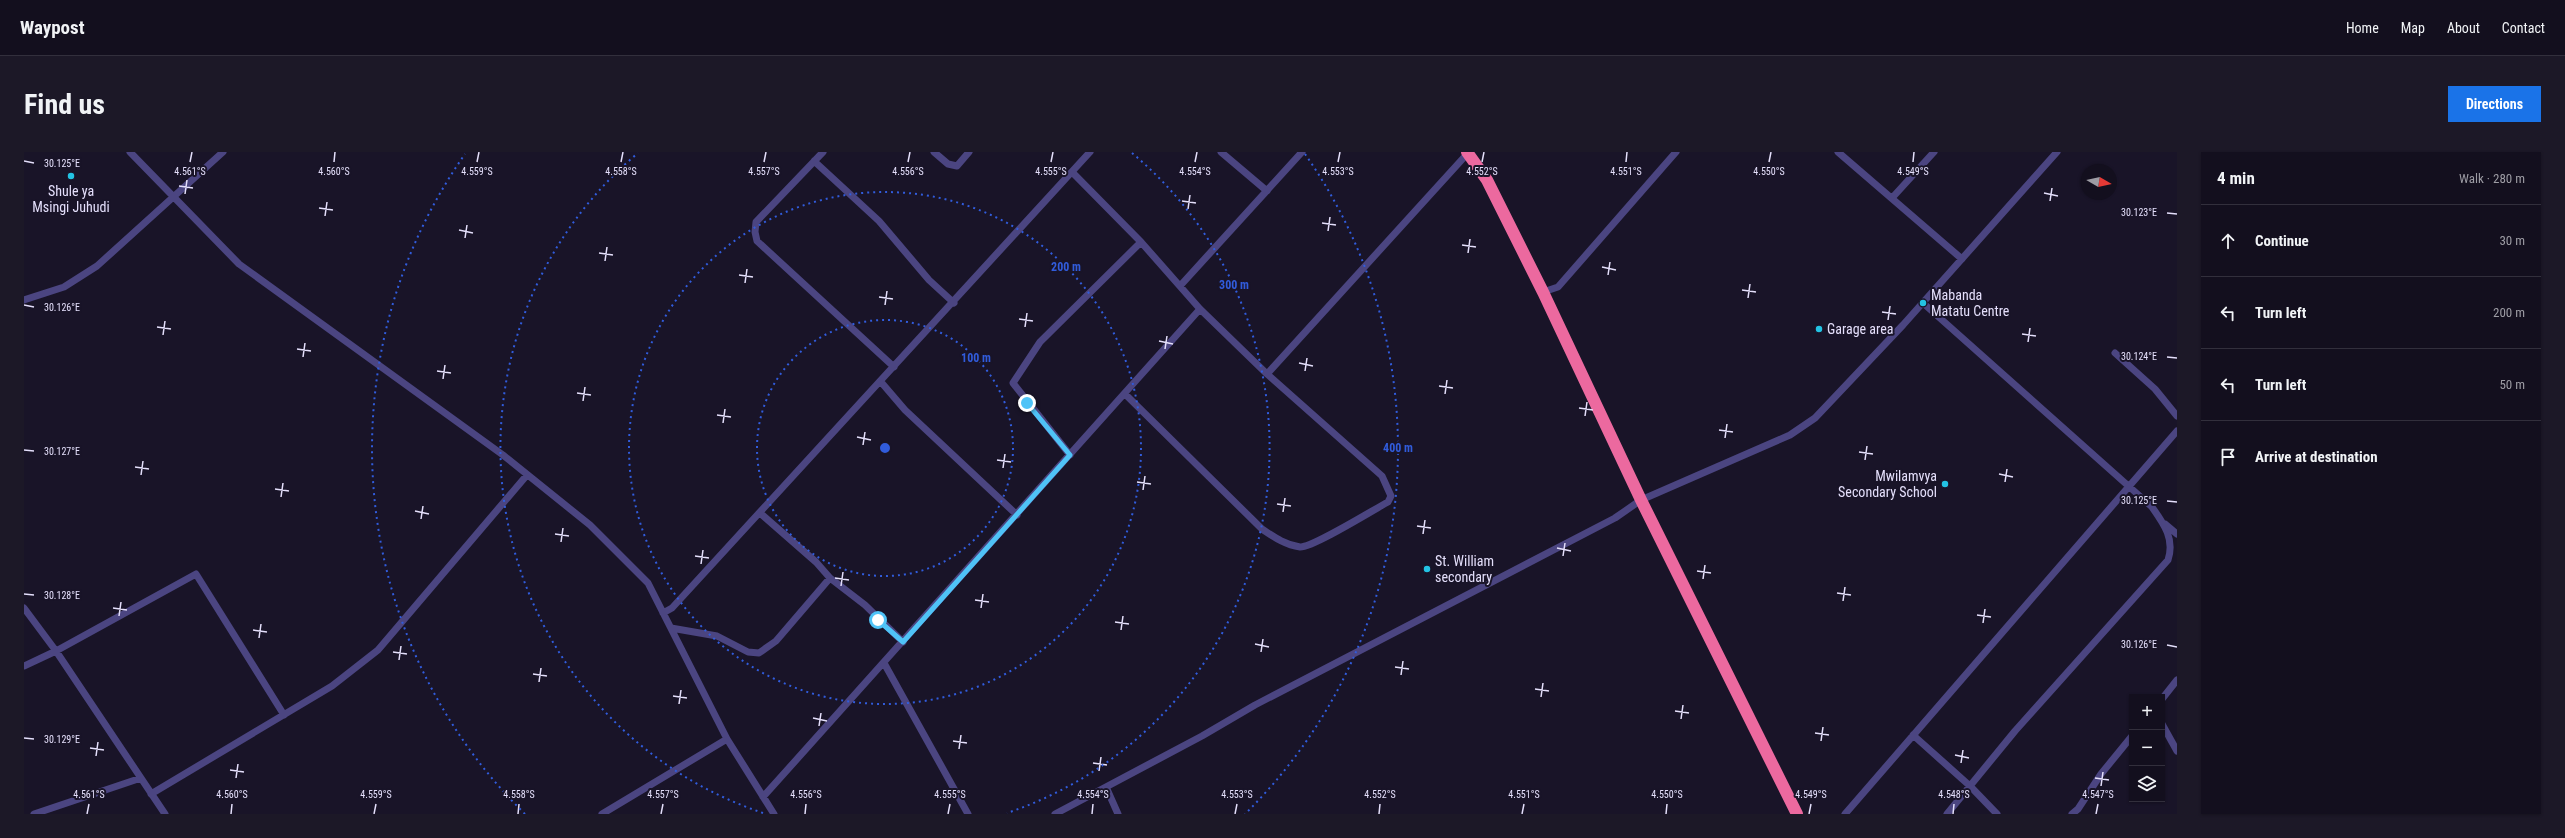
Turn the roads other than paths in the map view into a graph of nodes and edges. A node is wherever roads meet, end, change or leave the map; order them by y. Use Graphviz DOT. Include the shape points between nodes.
graph roads {
  1 [pos="130,152"];
  2 [pos="223,152"];
  3 [pos="823,152"];
  4 [pos="934,152"];
  5 [pos="969,152"];
  6 [pos="1090,152"];
  7 [pos="1221,152"];
  8 [pos="1302,152"];
  9 [pos="1676,152"];
  10 [pos="1838,152"];
  11 [pos="1934,152"];
  12 [pos="2057,152"];
  13 [pos="1468,153"];
  14 [pos="814,162"];
  15 [pos="1073,173"];
  16 [pos="1267,192"];
  17 [pos="173,198"];
  18 [pos="1892,198"];
  19 [pos="1141,242"];
  20 [pos="1962,259"];
  21 [pos="1180,286"];
  22 [pos="1543,292"];
  23 [pos="24,300"];
  24 [pos="954,303"];
  25 [pos="1923,303"];
  26 [pos="1200,309"];
  27 [pos="2115,354"];
  28 [pos="894,367"];
  29 [pos="1267,374"];
  30 [pos="881,382"];
  31 [pos="1125,394"];
  32 [pos="2177,416"];
  33 [pos="2177,431"];
  34 [pos="1070,455"];
  35 [pos="527,475"];
  36 [pos="2127,486"];
  37 [pos="1641,500"];
  38 [pos="760,513"];
  39 [pos="1016,515"];
  40 [pos="2163,522"];
  41 [pos="2177,534"];
  42 [pos="830,578"];
  43 [pos="24,608"];
  44 [pos="663,613"];
  45 [pos="671,628"];
  46 [pos="903,642"];
  47 [pos="56,651"];
  48 [pos="884,663"];
  49 [pos="24,666"];
  50 [pos="2177,680"];
  51 [pos="2165,695"];
  52 [pos="284,715"];
  53 [pos="2165,729"];
  54 [pos="1912,735"];
  55 [pos="727,739"];
  56 [pos="2129,740"];
  57 [pos="2177,751"];
  58 [pos="141,778"];
  59 [pos="1970,786"];
  60 [pos="1106,787"];
  61 [pos="151,794"];
  62 [pos="763,798"];
  63 [pos="34,814"];
  64 [pos="165,814"];
  65 [pos="602,814"];
  66 [pos="774,814"];
  67 [pos="968,814"];
  68 [pos="1055,814"];
  69 [pos="1118,814"];
  70 [pos="1797,814"];
  71 [pos="1845,814"];
  72 [pos="1947,814"];
  73 [pos="1997,814"];
  74 [pos="2072,814"];
  1 -- 17 [label="street"];
  2 -- 17 [label="street"];
  3 -- 14 [label="street"];
  4 -- 5 [label="street" via="948,164 957,166"];
  6 -- 15 [label="street"];
  7 -- 16 [label="street"];
  8 -- 16 [label="street"];
  9 -- 22 [label="street" via="1558,287"];
  10 -- 18 [label="street"];
  11 -- 18 [label="street"];
  12 -- 20 [label="street"];
  13 -- 22 [label="highway" via="1487,180"];
  13 -- 29 [label="street"];
  14 -- 24 [label="street" via="879,221 929,280"];
  14 -- 28 [label="street" via="756,222 754,232 757,241"];
  15 -- 19 [label="street"];
  15 -- 24 [label="street"];
  16 -- 21 [label="street"];
  17 -- 23 [label="street" via="97,266 64,287"];
  17 -- 35 [label="street" via="238,264"];
  18 -- 20 [label="street"];
  19 -- 21 [label="street"];
  19 -- 34 [label="street" via="1040,342 1013,383"];
  20 -- 25 [label="street"];
  21 -- 26 [label="street"];
  22 -- 37 [label="highway"];
  24 -- 28 [label="street"];
  25 -- 36 [label="street"];
  25 -- 37 [label="street" via="1808,422 1790,435"];
  26 -- 29 [label="street"];
  26 -- 31 [label="street"];
  27 -- 32 [label="street" via="2155,389"];
  28 -- 30 [label="street"];
  29 -- 31 [label="street" via="1382,476 1391,496 1388,502 1316,542 1302,547 1284,543 1262,529"];
  30 -- 38 [label="street"];
  30 -- 39 [label="street" via="905,410"];
  31 -- 34 [label="street"];
  33 -- 36 [label="street"];
  34 -- 39 [label="street"];
  35 -- 44 [label="street" via="590,525 648,583"];
  35 -- 52 [label="street" via="378,650 332,686"];
  36 -- 40 [label="street" via="2152,506"];
  36 -- 54 [label="street"];
  37 -- 60 [label="street" via="1615,518 1255,705"];
  37 -- 70 [label="highway"];
  38 -- 42 [label="street" via="816,562"];
  38 -- 44 [label="street" via="672,608"];
  39 -- 46 [label="street"];
  40 -- 41 [label="street"];
  40 -- 59 [label="street" via="2172,549 2168,560 2015,731"];
  42 -- 45 [label="street" via="776,641 759,653 748,652 716,636"];
  42 -- 46 [label="street" via="865,605"];
  43 -- 47 [label="street"];
  44 -- 45 [label="street"];
  45 -- 55 [label="street"];
  46 -- 48 [label="street"];
  47 -- 49 [label="street"];
  47 -- 52 [label="street" via="196,574"];
  47 -- 58 [label="street"];
  48 -- 62 [label="street"];
  48 -- 67 [label="street"];
  50 -- 51 [label="street"];
  52 -- 61 [label="street"];
  53 -- 57 [label="street"];
  54 -- 59 [label="street"];
  54 -- 71 [label="street"];
  55 -- 62 [label="street"];
  55 -- 65 [label="street"];
  56 -- 74 [label="street"];
  58 -- 61 [label="street"];
  58 -- 63 [label="street"];
  59 -- 72 [label="street"];
  59 -- 73 [label="street"];
  60 -- 68 [label="street"];
  60 -- 69 [label="street"];
  61 -- 64 [label="street"];
  62 -- 66 [label="street"];
}
